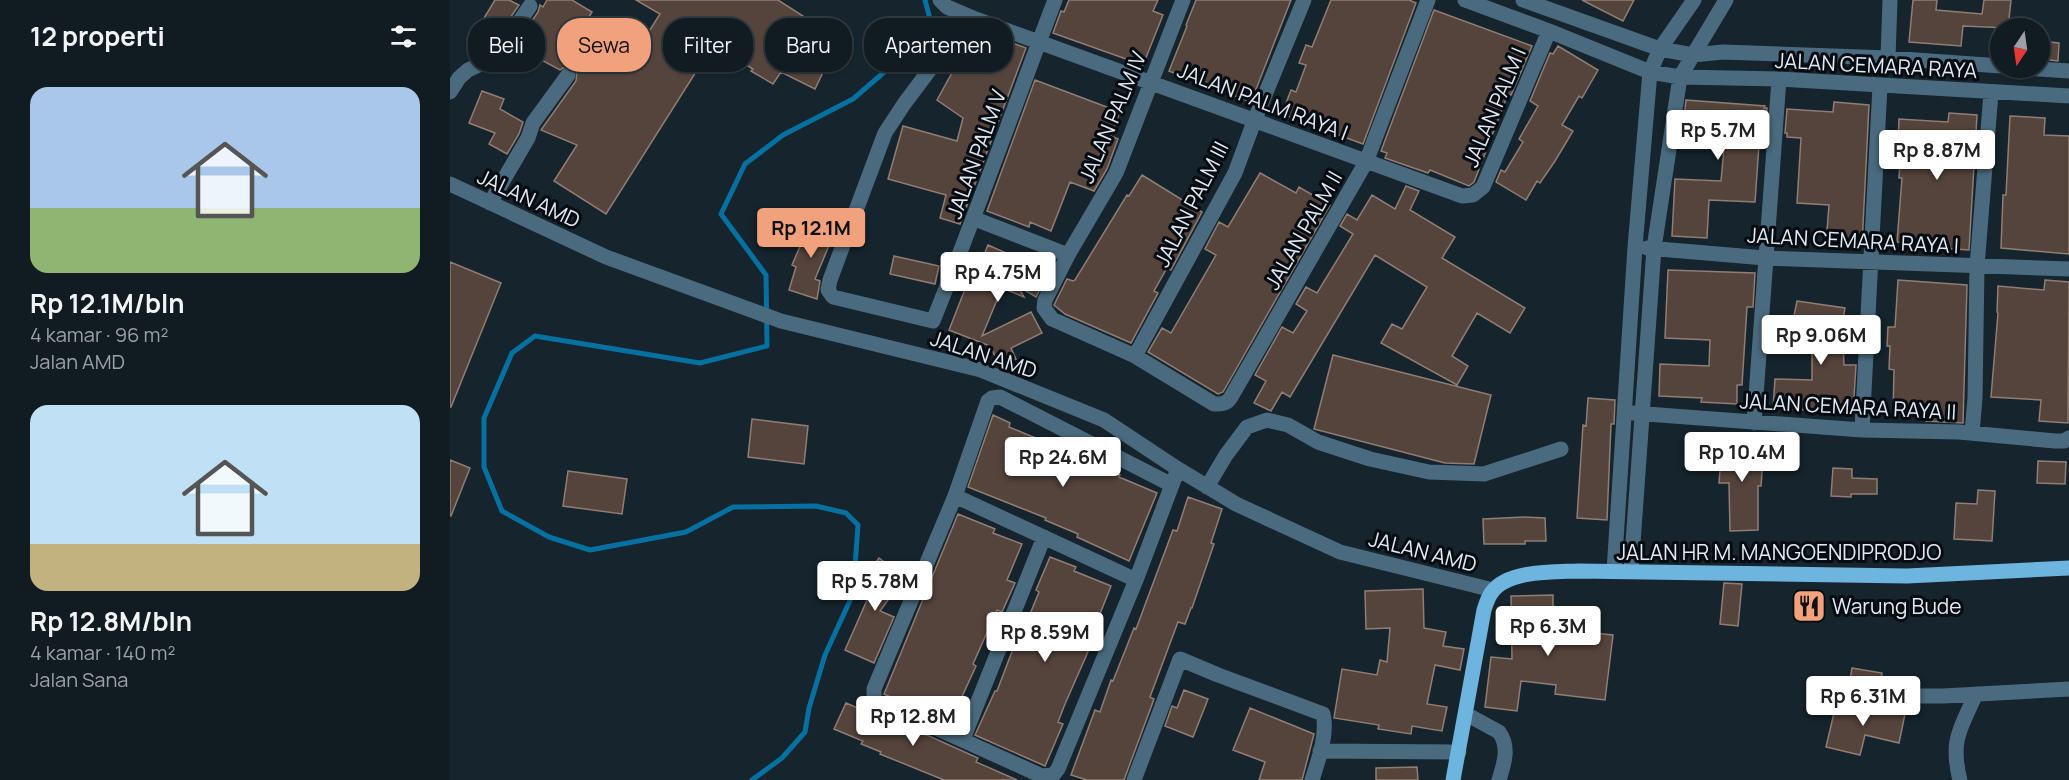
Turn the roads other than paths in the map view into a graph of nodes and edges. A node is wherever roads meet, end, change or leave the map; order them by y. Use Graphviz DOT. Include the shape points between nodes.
graph roads {
  1 [pos="940,0"];
  2 [pos="1054,0"];
  3 [pos="1183,0"];
  4 [pos="1304,0"];
  5 [pos="1428,0"];
  6 [pos="1465,0"];
  7 [pos="1523,0"];
  8 [pos="1694,0"];
  9 [pos="1726,0"];
  10 [pos="1890,0"];
  11 [pos="530,6"];
  12 [pos="1559,6"];
  13 [pos="973,18"];
  14 [pos="1549,31"];
  15 [pos="1013,33"];
  16 [pos="1038,43"];
  17 [pos="1660,49"];
  18 [pos="1693,55"];
  19 [pos="1888,58"];
  20 [pos="1990,65"];
  21 [pos="2050,70"];
  22 [pos="2069,71"];
  23 [pos="928,72"];
  24 [pos="1650,72"];
  25 [pos="567,75"];
  26 [pos="1680,77"];
  27 [pos="1779,79"];
  28 [pos="1151,81"];
  29 [pos="1880,86"];
  30 [pos="450,93"];
  31 [pos="1991,93"];
  32 [pos="2069,96"];
  33 [pos="1255,119"];
  34 [pos="1366,162"];
  35 [pos="450,184"];
  36 [pos="1473,195"];
  37 [pos="490,203"];
  38 [pos="975,219"];
  39 [pos="1635,247"];
  40 [pos="1654,248"];
  41 [pos="1068,255"];
  42 [pos="1765,258"];
  43 [pos="1870,261"];
  44 [pos="1977,266"];
  45 [pos="2069,269"];
  46 [pos="1135,356"];
  47 [pos="1624,413"];
  48 [pos="1642,414"];
  49 [pos="1754,423"];
  50 [pos="1862,429"];
  51 [pos="1972,433"];
  52 [pos="2069,438"];
  53 [pos="1561,449"];
  54 [pos="1178,469"];
  55 [pos="1172,485"];
  56 [pos="1207,487"];
  57 [pos="955,496"];
  58 [pos="1044,537"];
  59 [pos="2069,568"];
  60 [pos="1614,571"];
  61 [pos="1631,571"];
  62 [pos="1136,579"];
  63 [pos="1493,590"];
  64 [pos="2069,689"];
  65 [pos="1976,694"];
  66 [pos="1850,696"];
  67 [pos="1466,714"];
  68 [pos="963,739"];
  69 [pos="1320,751"];
  70 [pos="1459,752"];
  71 [pos="1134,780"];
  72 [pos="1312,780"];
  73 [pos="1453,780"];
  74 [pos="1498,780"];
  75 [pos="1960,780"];
  1 -- 13 [label="street, JALAN PALM RAYA I"];
  2 -- 16 [label="street, JALAN PALM V"];
  3 -- 28 [label="street, JALAN PALM IV"];
  4 -- 33 [label="street, JALAN PALM III"];
  5 -- 34 [label="street, JALAN PALM II"];
  6 -- 14 [label="street, JALAN CEMARA RAYA"];
  7 -- 12 [label="street"];
  8 -- 17 [label="street"];
  9 -- 18 [label="street"];
  10 -- 19 [label="street"];
  11 -- 30 [label="street" via="492,59 468,70"];
  12 -- 17 [label="street"];
  14 -- 24 [label="street, JALAN CEMARA RAYA"];
  14 -- 36 [label="street, JALAN PALM I" via="1483,187"];
  15 -- 16 [label="street, JALAN PALM RAYA I"];
  16 -- 28 [label="street, JALAN PALM RAYA I"];
  16 -- 38 [label="street, JALAN PALM V"];
  17 -- 18 [label="street"];
  17 -- 24 [label="street"];
  18 -- 19 [label="street" via="1723,52"];
  18 -- 26 [label="street"];
  19 -- 20 [label="street"];
  21 -- 22 [label="street"];
  23 -- 38 [label="street, JALAN PALM V" via="885,133 828,285 830,295 933,321"];
  24 -- 26 [label="street, JALAN CEMARA RAYA"];
  24 -- 39 [label="street"];
  25 -- 37 [label="street" via="533,123"];
  26 -- 27 [label="street, JALAN CEMARA RAYA"];
  26 -- 40 [label="street"];
  27 -- 29 [label="street, JALAN CEMARA RAYA"];
  27 -- 42 [label="street"];
  28 -- 33 [label="street, JALAN PALM RAYA I"];
  28 -- 41 [label="street, JALAN PALM IV" via="1116,173"];
  29 -- 31 [label="street, JALAN CEMARA RAYA"];
  29 -- 43 [label="street"];
  31 -- 32 [label="street, JALAN CEMARA RAYA"];
  31 -- 44 [label="street"];
  33 -- 34 [label="street, JALAN PALM RAYA I"];
  33 -- 46 [label="street, JALAN PALM III" via="1235,173"];
  34 -- 36 [label="street, JALAN PALM RAYA I" via="1462,196"];
  34 -- 46 [label="street, JALAN PALM II" via="1224,404 1214,404"];
  35 -- 37 [label="street, JALAN AMD"];
  37 -- 54 [label="street, JALAN AMD" via="606,257 781,321 1002,378 1104,420"];
  38 -- 41 [label="street"];
  39 -- 40 [label="street, JALAN CEMARA RAYA I"];
  39 -- 47 [label="street"];
  40 -- 42 [label="street, JALAN CEMARA RAYA I"];
  40 -- 48 [label="street"];
  41 -- 46 [label="street, JALAN PALM IV" via="1046,300 1046,312 1052,319"];
  42 -- 43 [label="street, JALAN CEMARA RAYA I"];
  42 -- 49 [label="street"];
  43 -- 44 [label="street, JALAN CEMARA RAYA I"];
  43 -- 50 [label="street"];
  44 -- 45 [label="street, JALAN CEMARA RAYA I"];
  44 -- 51 [label="street"];
  47 -- 48 [label="street, JALAN CEMARA RAYA II"];
  47 -- 60 [label="street"];
  48 -- 49 [label="street, JALAN CEMARA RAYA II"];
  48 -- 61 [label="street"];
  49 -- 50 [label="street, JALAN CEMARA RAYA II"];
  50 -- 51 [label="street, JALAN CEMARA RAYA II"];
  51 -- 52 [label="street, JALAN CEMARA RAYA II" via="2055,441"];
  53 -- 56 [label="street" via="1484,474 1429,472 1370,459 1267,420 1247,428"];
  54 -- 55 [label="street"];
  54 -- 56 [label="street, JALAN AMD"];
  55 -- 57 [label="street" via="999,398 992,398"];
  55 -- 62 [label="street"];
  56 -- 63 [label="street, JALAN AMD" via="1340,552"];
  57 -- 58 [label="street"];
  57 -- 68 [label="street" via="874,694 877,703"];
  58 -- 62 [label="street"];
  58 -- 68 [label="street"];
  59 -- 61 [label="main road, JALAN HR M. MANGOENDIPRODJO" via="1896,576"];
  60 -- 61 [label="main road, JALAN HR M. MANGOENDIPRODJO"];
  60 -- 63 [label="main road, JALAN HR M. MANGOENDIPRODJO" via="1534,573 1511,579"];
  62 -- 68 [label="street" via="1053,775 1042,776"];
  63 -- 67 [label="main road" via="1484,610"];
  64 -- 65 [label="street"];
  65 -- 66 [label="street"];
  65 -- 75 [label="street" via="1956,742"];
  67 -- 70 [label="main road"];
  67 -- 74 [label="street" via="1502,736 1505,752"];
  69 -- 70 [label="street"];
  69 -- 71 [label="street" via="1324,721 1320,712 1180,659"];
  69 -- 72 [label="street"];
  70 -- 73 [label="main road"];
}
